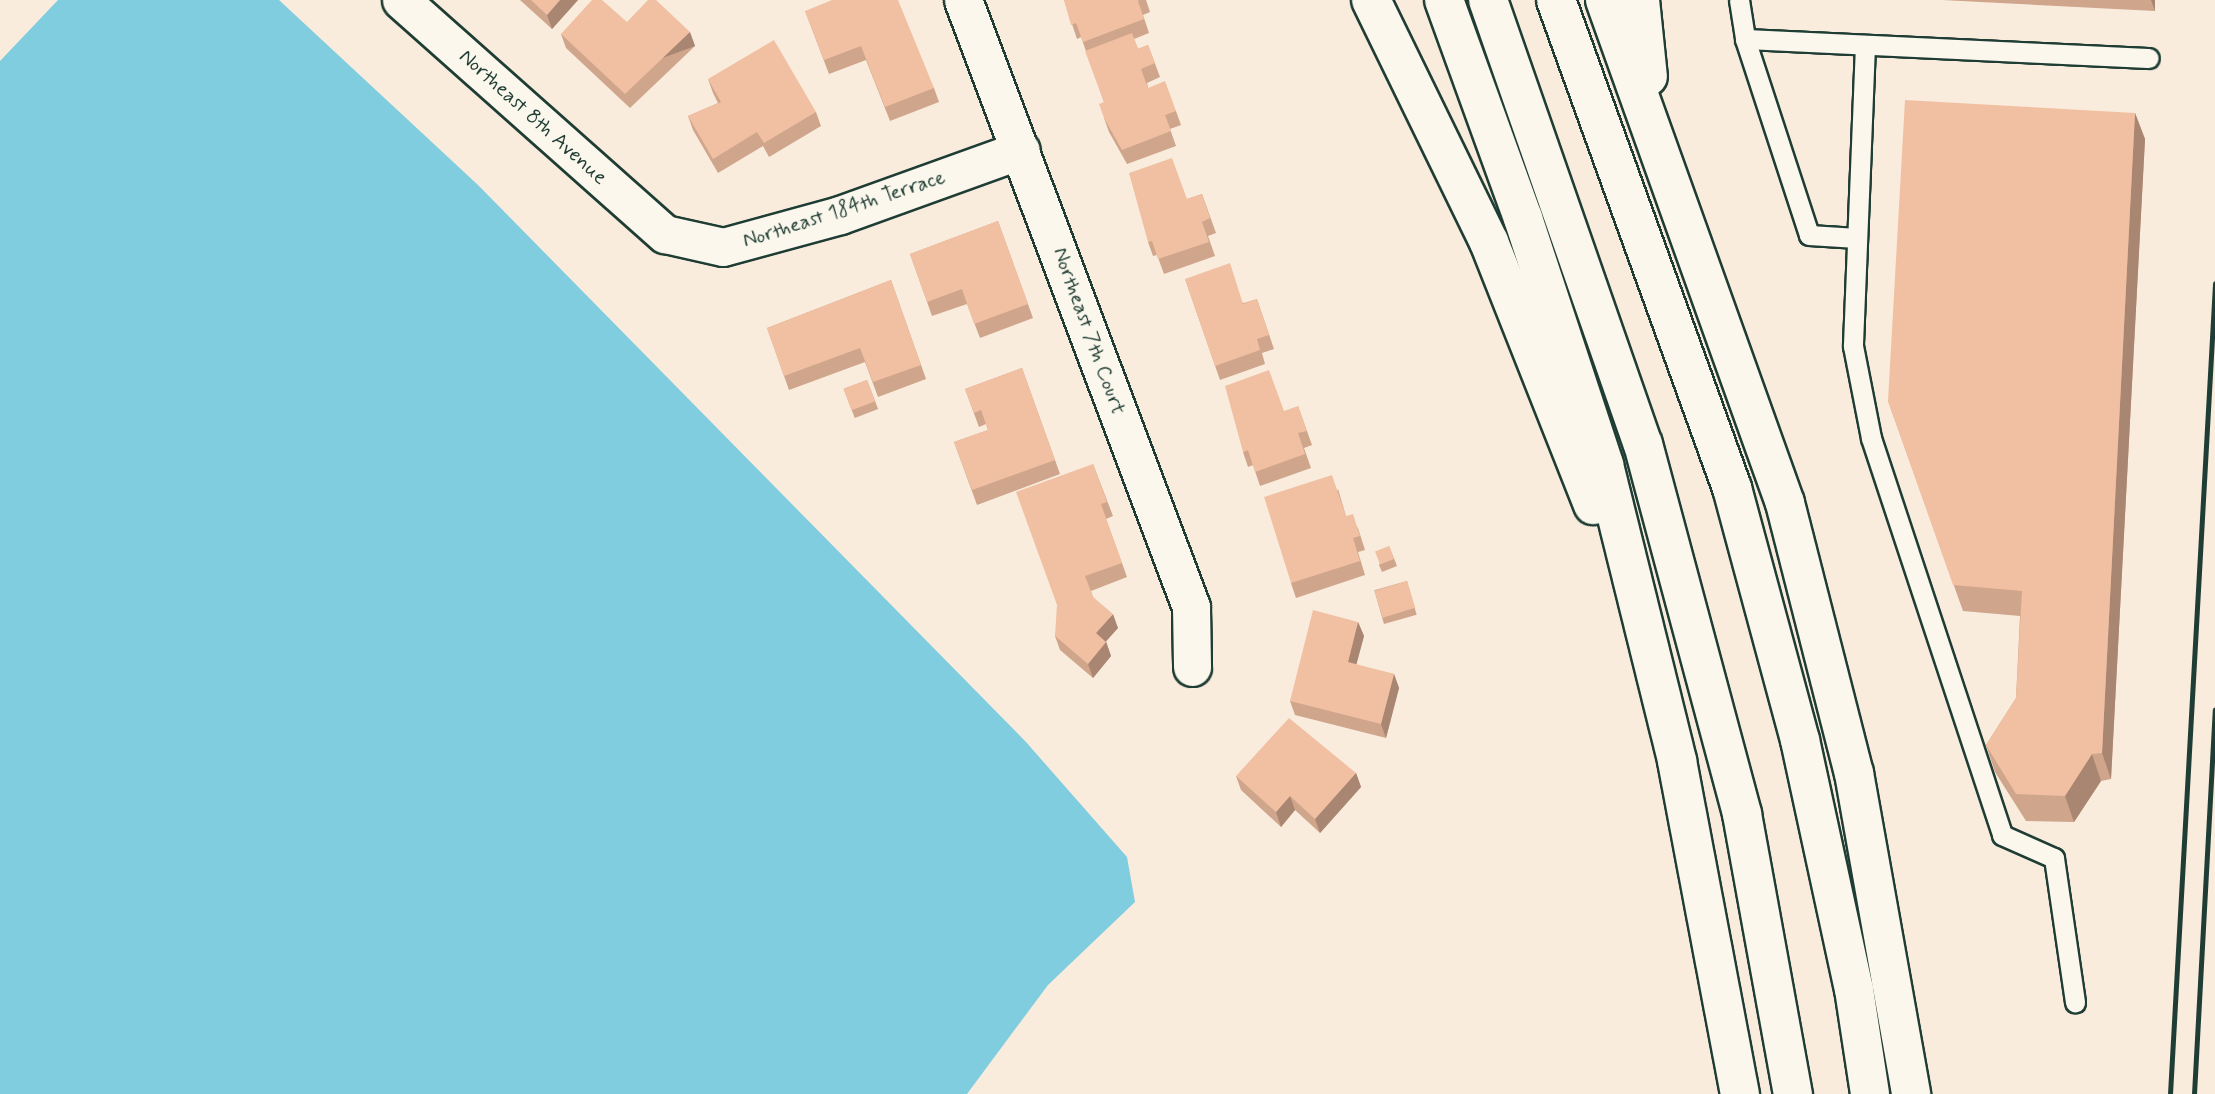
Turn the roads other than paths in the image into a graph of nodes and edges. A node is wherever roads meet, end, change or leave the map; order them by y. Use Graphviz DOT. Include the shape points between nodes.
graph roads {
  1 [pos="401,0"];
  2 [pos="963,0"];
  3 [pos="1371,0"];
  4 [pos="1444,0"];
  5 [pos="1488,0"];
  6 [pos="1556,0"];
  7 [pos="1605,0"];
  8 [pos="1640,0"];
  9 [pos="1739,0"];
  10 [pos="1745,40"];
  11 [pos="1865,45"];
  12 [pos="2149,58"];
  13 [pos="1653,135"];
  14 [pos="1021,150"];
  15 [pos="665,234"];
  16 [pos="1857,238"];
  17 [pos="1650,639"];
  18 [pos="1192,667"];
  19 [pos="2075,1002"];
  20 [pos="1740,1094"];
  21 [pos="1793,1094"];
  22 [pos="1870,1094"];
  23 [pos="1911,1094"];
  1 -- 15 [label="street, Northeast 8th Avenue"];
  2 -- 14 [label="street, Northeast 7th Court"];
  3 -- 17 [label="highway" via="1489,242"];
  4 -- 17 [label="highway" via="1523,218 1604,465"];
  5 -- 21 [label="highway" via="1643,444 1742,814"];
  6 -- 22 [label="highway" via="1732,488 1800,740 1854,989"];
  7 -- 13 [label="highway"];
  8 -- 13 [label="highway"];
  9 -- 10 [label="lane"];
  10 -- 11 [label="lane"];
  10 -- 16 [label="lane" via="1809,235"];
  11 -- 12 [label="lane"];
  11 -- 16 [label="lane"];
  13 -- 23 [label="highway" via="1785,503 1854,773"];
  14 -- 15 [label="street, Northeast 184th Terrace" via="840,215 723,247"];
  14 -- 18 [label="street, Northeast 7th Court" via="1192,607"];
  16 -- 19 [label="lane" via="1853,346 1871,438 2002,835 2054,858"];
  17 -- 20 [label="highway"];
}
